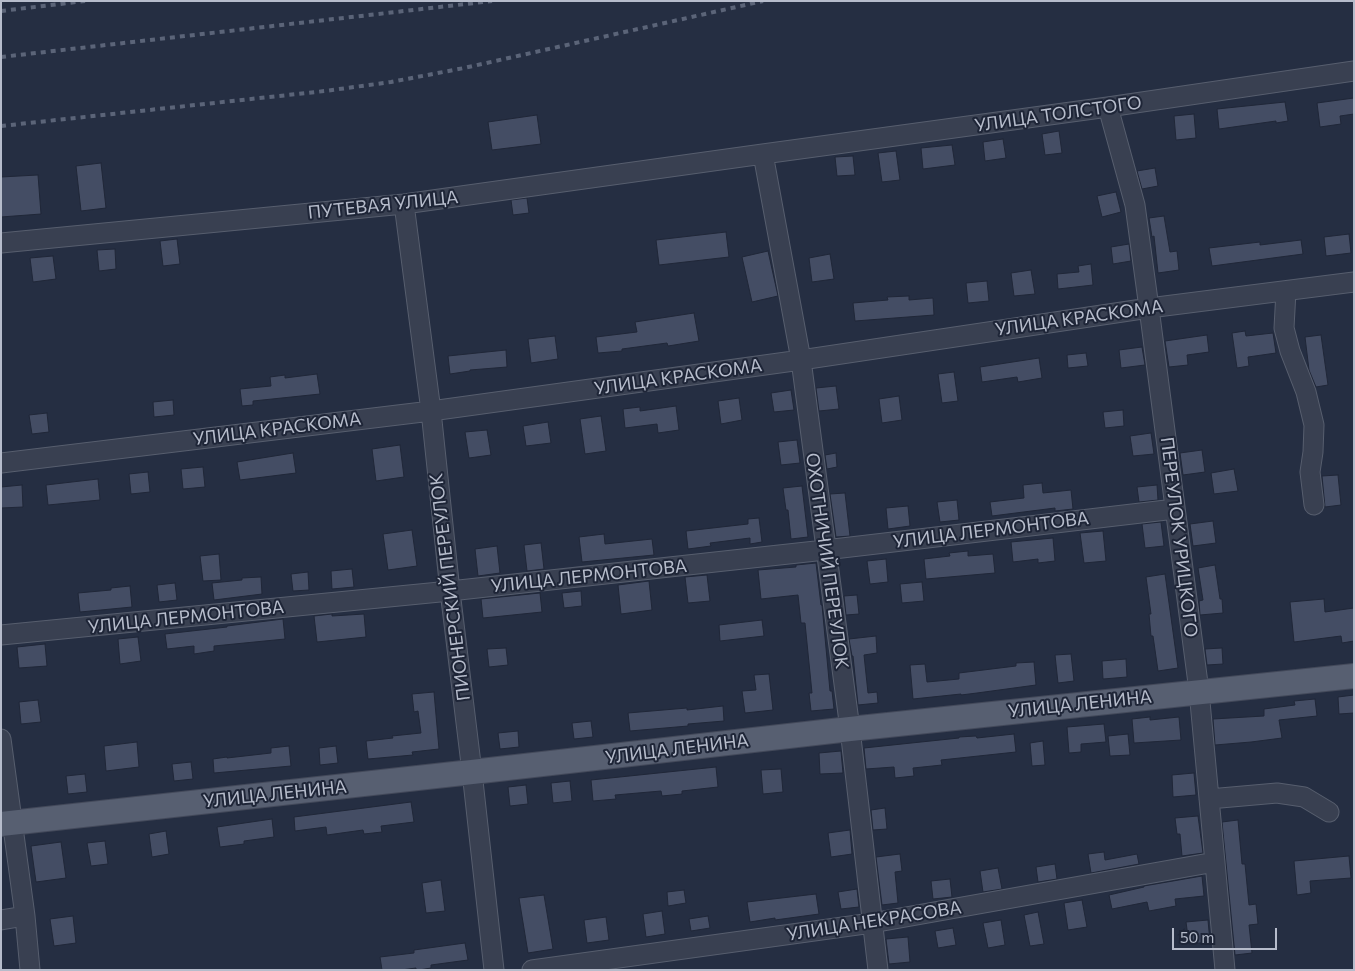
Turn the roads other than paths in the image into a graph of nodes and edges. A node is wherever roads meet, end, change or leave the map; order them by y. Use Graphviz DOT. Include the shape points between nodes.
graph roads {
  1 [pos="1354,71"];
  2 [pos="1108,107"];
  3 [pos="763,154"];
  4 [pos="404,204"];
  5 [pos="1,244"];
  6 [pos="1354,282"];
  7 [pos="1286,291"];
  8 [pos="1149,308"];
  9 [pos="801,360"];
  10 [pos="431,411"];
  11 [pos="1,463"];
  12 [pos="1314,505"];
  13 [pos="1175,509"];
  14 [pos="825,550"];
  15 [pos="450,591"];
  16 [pos="1,635"];
  17 [pos="1354,676"];
  18 [pos="1199,691"];
  19 [pos="850,729"];
  20 [pos="1,739"];
  21 [pos="472,772"];
  22 [pos="1209,799"];
  23 [pos="1330,812"];
  24 [pos="7,823"];
  25 [pos="1215,862"];
  26 [pos="25,916"];
  27 [pos="1,920"];
  28 [pos="872,923"];
  29 [pos="30,970"];
  30 [pos="494,970"];
  31 [pos="532,970"];
  32 [pos="878,970"];
  33 [pos="1225,970"];
  1 -- 2 [label="street, УЛИЦА ТОЛСТОГО"];
  2 -- 3 [label="street, УЛИЦА ТОЛСТОГО"];
  2 -- 8 [label="street, ПЕРЕУЛОК УРИЦКОГО" via="1135,205"];
  3 -- 4 [label="street, ПУТЕВАЯ УЛИЦА"];
  3 -- 9 [label="street, ОХОТНИЧИЙ ПЕРЕУЛОК"];
  4 -- 5 [label="street, ПУТЕВАЯ УЛИЦА"];
  4 -- 10 [label="street, ПИОНЕРСКИЙ ПЕРЕУЛОК"];
  6 -- 7 [label="street, УЛИЦА КРАСКОМА"];
  7 -- 8 [label="street, УЛИЦА КРАСКОМА"];
  7 -- 12 [label="street" via="1284,328 1314,425 1310,472"];
  8 -- 9 [label="street, УЛИЦА КРАСКОМА"];
  8 -- 13 [label="street, ПЕРЕУЛОК УРИЦКОГО"];
  9 -- 10 [label="street, УЛИЦА КРАСКОМА"];
  9 -- 14 [label="street, ОХОТНИЧИЙ ПЕРЕУЛОК"];
  10 -- 11 [label="street, УЛИЦА КРАСКОМА"];
  10 -- 15 [label="street, ПИОНЕРСКИЙ ПЕРЕУЛОК"];
  13 -- 14 [label="street, УЛИЦА ЛЕРМОНТОВА"];
  13 -- 18 [label="street, ПЕРЕУЛОК УРИЦКОГО"];
  14 -- 15 [label="street, УЛИЦА ЛЕРМОНТОВА"];
  14 -- 19 [label="street, ОХОТНИЧИЙ ПЕРЕУЛОК"];
  15 -- 16 [label="street, УЛИЦА ЛЕРМОНТОВА"];
  15 -- 21 [label="street, ПИОНЕРСКИЙ ПЕРЕУЛОК"];
  17 -- 18 [label="main road, УЛИЦА ЛЕНИНА"];
  18 -- 19 [label="main road, УЛИЦА ЛЕНИНА"];
  18 -- 22 [label="street, ПЕРЕУЛОК УРИЦКОГО"];
  19 -- 21 [label="main road, УЛИЦА ЛЕНИНА"];
  19 -- 28 [label="street, ОХОТНИЧИЙ ПЕРЕУЛОК"];
  20 -- 24 [label="street"];
  21 -- 24 [label="main road, УЛИЦА ЛЕНИНА"];
  21 -- 30 [label="street, ПИОНЕРСКИЙ ПЕРЕУЛОК"];
  22 -- 23 [label="street" via="1277,793 1304,797"];
  22 -- 25 [label="street, ПЕРЕУЛОК УРИЦКОГО"];
  24 -- 26 [label="street"];
  25 -- 28 [label="street, УЛИЦА НЕКРАСОВА"];
  25 -- 33 [label="street, ПЕРЕУЛОК УРИЦКОГО"];
  26 -- 27 [label="street"];
  26 -- 29 [label="street"];
  28 -- 31 [label="street, УЛИЦА НЕКРАСОВА"];
  28 -- 32 [label="street, ОХОТНИЧИЙ ПЕРЕУЛОК"];
}
